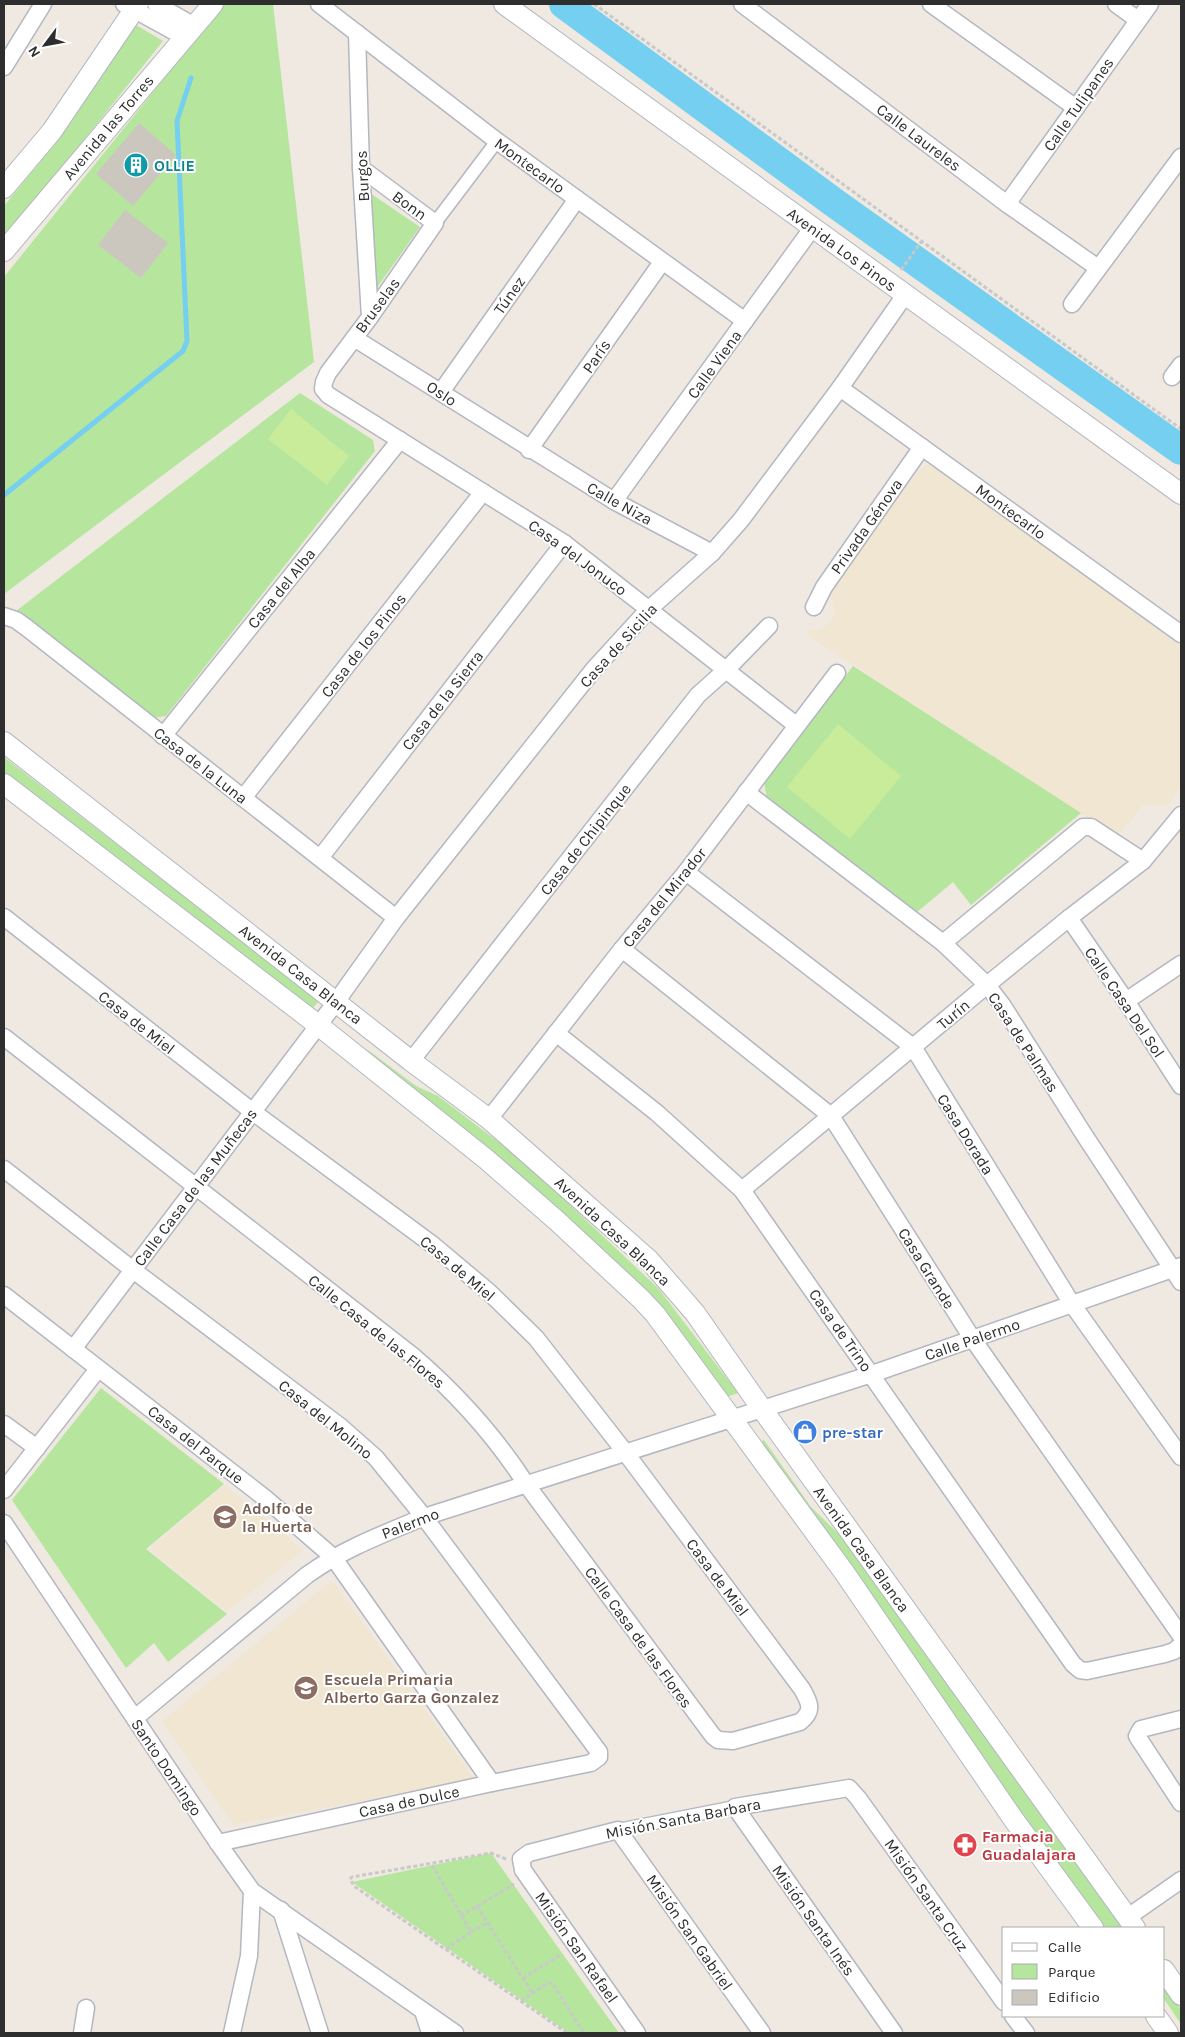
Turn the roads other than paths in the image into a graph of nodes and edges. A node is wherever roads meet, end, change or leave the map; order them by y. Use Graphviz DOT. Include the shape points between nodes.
graph roads {
  1 [pos="43,4"];
  2 [pos="156,4"];
  3 [pos="213,4"];
  4 [pos="319,4"];
  5 [pos="504,4"];
  6 [pos="742,4"];
  7 [pos="931,4"];
  8 [pos="1116,4"];
  9 [pos="1150,4"];
  10 [pos="132,6"];
  11 [pos="1138,20"];
  12 [pos="188,31"];
  13 [pos="356,34"];
  14 [pos="4,67"];
  15 [pos="1076,108"];
  16 [pos="497,141"];
  17 [pos="1181,157"];
  18 [pos="361,168"];
  19 [pos="4,188"];
  20 [pos="576,199"];
  21 [pos="1007,204"];
  22 [pos="435,223"];
  23 [pos="813,227"];
  24 [pos="4,251"];
  25 [pos="662,262"];
  26 [pos="1098,268"];
  27 [pos="898,289"];
  28 [pos="1072,304"];
  29 [pos="370,318"];
  30 [pos="745,321"];
  31 [pos="354,338"];
  32 [pos="840,388"];
  33 [pos="323,389"];
  34 [pos="441,392"];
  35 [pos="400,440"];
  36 [pos="922,447"];
  37 [pos="529,450"];
  38 [pos="483,492"];
  39 [pos="1181,494"];
  40 [pos="614,502"];
  41 [pos="564,543"];
  42 [pos="712,553"];
  43 [pos="814,607"];
  44 [pos="648,610"];
  45 [pos="4,616"];
  46 [pos="769,626"];
  47 [pos="1181,634"];
  48 [pos="726,670"];
  49 [pos="837,673"];
  50 [pos="796,725"];
  51 [pos="163,736"];
  52 [pos="4,742"];
  53 [pos="4,784"];
  54 [pos="746,792"];
  55 [pos="243,798"];
  56 [pos="1181,815"];
  57 [pos="320,858"];
  58 [pos="1143,862"];
  59 [pos="686,872"];
  60 [pos="4,917"];
  61 [pos="396,918"];
  62 [pos="1069,918"];
  63 [pos="943,943"];
  64 [pos="622,949"];
  65 [pos="1181,964"];
  66 [pos="987,985"];
  67 [pos="1126,1001"];
  68 [pos="336,1002"];
  69 [pos="318,1025"];
  70 [pos="556,1033"];
  71 [pos="4,1037"];
  72 [pos="913,1048"];
  73 [pos="411,1061"];
  74 [pos="1181,1086"];
  75 [pos="253,1112"];
  76 [pos="831,1116"];
  77 [pos="490,1119"];
  78 [pos="4,1169"];
  79 [pos="196,1188"];
  80 [pos="742,1190"];
  81 [pos="132,1270"];
  82 [pos="1178,1272"];
  83 [pos="4,1295"];
  84 [pos="1072,1304"];
  85 [pos="972,1338"];
  86 [pos="73,1349"];
  87 [pos="98,1369"];
  88 [pos="872,1374"];
  89 [pos="762,1410"];
  90 [pos="733,1419"];
  91 [pos="4,1424"];
  92 [pos="37,1448"];
  93 [pos="625,1452"];
  94 [pos="1181,1457"];
  95 [pos="526,1484"];
  96 [pos="4,1490"];
  97 [pos="424,1517"];
  98 [pos="4,1523"];
  99 [pos="333,1557"];
  100 [pos="1181,1636"];
  101 [pos="1181,1646"];
  102 [pos="135,1718"];
  103 [pos="1181,1719"];
  104 [pos="718,1740"];
  105 [pos="599,1757"];
  106 [pos="492,1782"];
  107 [pos="849,1788"];
  108 [pos="1181,1803"];
  109 [pos="735,1807"];
  110 [pos="618,1830"];
  111 [pos="218,1843"];
  112 [pos="523,1866"];
  113 [pos="1181,1880"];
  114 [pos="252,1891"];
  115 [pos="281,1910"];
  116 [pos="1132,1923"];
  117 [pos="1092,1927"];
  118 [pos="1165,1971"];
  119 [pos="1181,1995"];
  120 [pos="1002,1999"];
  121 [pos="86,2008"];
  122 [pos="423,2011"];
  123 [pos="1014,2017"];
  124 [pos="1157,2017"];
  125 [pos="82,2033"];
  126 [pos="232,2033"];
  127 [pos="320,2033"];
  128 [pos="430,2033"];
  129 [pos="454,2033"];
  130 [pos="637,2033"];
  131 [pos="762,2033"];
  132 [pos="894,2033"];
  133 [pos="1026,2033"];
  134 [pos="1168,2033"];
  1 -- 14 [label="street"];
  2 -- 12 [label="street"];
  3 -- 12 [label="street, Avenida las Torres"];
  4 -- 13 [label="street, Montecarlo"];
  5 -- 23 [label="street, Avenida Los Pinos"];
  6 -- 21 [label="street, Calle Laureles"];
  7 -- 15 [label="street"];
  8 -- 11 [label="street"];
  9 -- 11 [label="street, Calle Tulipanes"];
  10 -- 12 [label="street"];
  10 -- 19 [label="street" via="52,131"];
  11 -- 15 [label="street, Calle Tulipanes"];
  12 -- 24 [label="street, Avenida las Torres"];
  13 -- 16 [label="street, Montecarlo"];
  13 -- 18 [label="street, Burgos"];
  15 -- 21 [label="street, Calle Tulipanes"];
  16 -- 20 [label="street, Montecarlo"];
  16 -- 22 [label="street"];
  17 -- 26 [label="street"];
  18 -- 22 [label="street, Bonn"];
  18 -- 29 [label="street, Burgos"];
  20 -- 25 [label="street, Montecarlo"];
  20 -- 34 [label="street, Túnez"];
  21 -- 26 [label="street, Calle Laureles"];
  22 -- 29 [label="street, Bruselas"];
  23 -- 27 [label="street, Avenida Los Pinos"];
  23 -- 30 [label="street, Calle Viena"];
  25 -- 30 [label="street, Montecarlo"];
  25 -- 37 [label="street, París"];
  26 -- 28 [label="street"];
  27 -- 32 [label="street, Casa de Sicilia"];
  27 -- 39 [label="street, Avenida Los Pinos"];
  29 -- 31 [label="street, Bruselas"];
  30 -- 40 [label="street, Calle Viena"];
  31 -- 33 [label="street, Bruselas" via="328,373"];
  31 -- 34 [label="street, Oslo"];
  32 -- 36 [label="street, Montecarlo"];
  32 -- 42 [label="street, Casa de Sicilia"];
  33 -- 35 [label="street, Casa del Jonuco" via="335,401"];
  34 -- 37 [label="street, Oslo"];
  35 -- 38 [label="street, Casa del Jonuco"];
  35 -- 51 [label="street, Casa del Alba"];
  36 -- 43 [label="street, Privada Génova" via="824,587"];
  36 -- 47 [label="street, Montecarlo"];
  37 -- 40 [label="street, Calle Niza"];
  38 -- 41 [label="street, Casa del Jonuco"];
  38 -- 55 [label="street, Casa de los Pinos"];
  40 -- 42 [label="street, Calle Niza"];
  41 -- 44 [label="street, Casa del Jonuco"];
  41 -- 57 [label="street, Casa de la Sierra"];
  42 -- 44 [label="street, Casa de Sicilia"];
  44 -- 48 [label="street, Casa del Jonuco"];
  44 -- 61 [label="street, Casa de Sicilia" via="594,669"];
  45 -- 51 [label="street, Casa de la Luna" via="27,628"];
  46 -- 48 [label="street, Casa de Chipinque"];
  48 -- 50 [label="street, Casa del Jonuco"];
  48 -- 73 [label="street, Casa de Chipinque" via="698,695"];
  49 -- 50 [label="street, Casa del Mirador"];
  50 -- 54 [label="street, Casa del Mirador"];
  51 -- 55 [label="street, Casa de la Luna"];
  52 -- 68 [label="street, Avenida Casa Blanca"];
  53 -- 69 [label="street, Avenida Casa Blanca"];
  54 -- 59 [label="street, Casa del Mirador"];
  54 -- 63 [label="street, Casa de Palmas"];
  55 -- 57 [label="street, Casa de la Luna"];
  56 -- 58 [label="street, Turín"];
  57 -- 61 [label="street, Casa de la Luna"];
  58 -- 62 [label="street, Turín"];
  58 -- 63 [label="street" via="1091,827 1083,827"];
  59 -- 64 [label="street, Casa del Mirador"];
  59 -- 72 [label="street, Casa Dorada"];
  60 -- 75 [label="street, Casa de Miel"];
  61 -- 68 [label="street, Casa de Sicilia"];
  62 -- 66 [label="street, Turín"];
  62 -- 67 [label="street, Calle Casa Del Sol"];
  63 -- 66 [label="street, Casa de Palmas"];
  64 -- 70 [label="street, Casa del Mirador"];
  64 -- 76 [label="street, Casa Grande"];
  65 -- 67 [label="street"];
  66 -- 72 [label="street, Turín"];
  66 -- 82 [label="street, Casa de Palmas"];
  67 -- 74 [label="street, Calle Casa Del Sol"];
  68 -- 69 [label="street, Calle Casa de las Muñecas"];
  68 -- 73 [label="street, Avenida Casa Blanca"];
  69 -- 75 [label="street, Calle Casa de las Muñecas"];
  69 -- 90 [label="street, Avenida Casa Blanca" via="486,1159 641,1299"];
  70 -- 77 [label="street, Casa del Mirador"];
  70 -- 80 [label="street, Casa de Trino" via="657,1112"];
  71 -- 79 [label="street, Calle Casa de las Flores"];
  72 -- 76 [label="street, Turín"];
  72 -- 84 [label="street, Casa Dorada"];
  73 -- 77 [label="street, Avenida Casa Blanca"];
  75 -- 79 [label="street, Calle Casa de las Muñecas"];
  75 -- 93 [label="street, Casa de Miel" via="432,1245 489,1292 536,1338"];
  76 -- 80 [label="street, Turín"];
  76 -- 85 [label="street, Casa Grande"];
  77 -- 89 [label="street, Avenida Casa Blanca" via="648,1260 695,1313"];
  78 -- 81 [label="street, Casa del Molino"];
  79 -- 81 [label="street, Calle Casa de las Muñecas"];
  79 -- 95 [label="street, Calle Casa de las Flores" via="427,1368 507,1454"];
  80 -- 88 [label="street, Casa de Trino"];
  81 -- 86 [label="street, Calle Casa de las Muñecas"];
  81 -- 97 [label="street, Casa del Molino" via="341,1427 376,1458"];
  82 -- 84 [label="street, Calle Palermo"];
  83 -- 86 [label="street, Casa del Parque"];
  84 -- 85 [label="street, Calle Palermo"];
  84 -- 94 [label="street, Casa Dorada"];
  85 -- 88 [label="street, Calle Palermo"];
  85 -- 100 [label="street, Casa Grande"];
  86 -- 87 [label="street, Casa del Parque"];
  87 -- 92 [label="street"];
  87 -- 99 [label="street, Casa del Parque" via="265,1498"];
  88 -- 89 [label="street, Calle Palermo"];
  88 -- 101 [label="street, Casa de Trino" via="1080,1670 1165,1654"];
  89 -- 90 [label="street, Calle Palermo"];
  89 -- 116 [label="street, Avenida Casa Blanca"];
  90 -- 93 [label="street, Palermo"];
  90 -- 117 [label="street, Avenida Casa Blanca"];
  91 -- 92 [label="street"];
  92 -- 96 [label="street"];
  93 -- 95 [label="street, Palermo"];
  93 -- 104 [label="street, Casa de Miel" via="808,1699 808,1716 800,1722 733,1741"];
  95 -- 97 [label="street, Palermo"];
  95 -- 104 [label="street, Calle Casa de las Flores"];
  97 -- 99 [label="street, Palermo"];
  97 -- 105 [label="street, Casa del Molino" via="596,1748"];
  98 -- 102 [label="street, Santo Domingo"];
  99 -- 102 [label="street, Palermo"];
  99 -- 106 [label="street, Casa del Parque"];
  102 -- 111 [label="street, Santo Domingo"];
  103 -- 108 [label="street" via="1141,1728 1137,1733"];
  105 -- 106 [label="street, Casa de Dulce" via="591,1764"];
  106 -- 111 [label="street, Casa de Dulce"];
  107 -- 109 [label="street, Misión Santa Barbara"];
  107 -- 120 [label="street, Misión Santa Cruz"];
  109 -- 110 [label="street, Misión Santa Barbara"];
  109 -- 132 [label="street, Misión Santa Inés"];
  110 -- 112 [label="street, Misión Santa Barbara" via="529,1853"];
  110 -- 131 [label="street, Misión San Gabriel"];
  111 -- 114 [label="street, Santo Domingo"];
  112 -- 130 [label="street, Misión San Rafael"];
  113 -- 116 [label="street"];
  114 -- 115 [label="street"];
  114 -- 126 [label="street" via="249,1956"];
  115 -- 122 [label="street"];
  115 -- 127 [label="street"];
  118 -- 119 [label="street"];
  121 -- 125 [label="street"];
  122 -- 128 [label="street"];
  122 -- 129 [label="street"];
  123 -- 133 [label="street"];
  124 -- 134 [label="street"];
}
